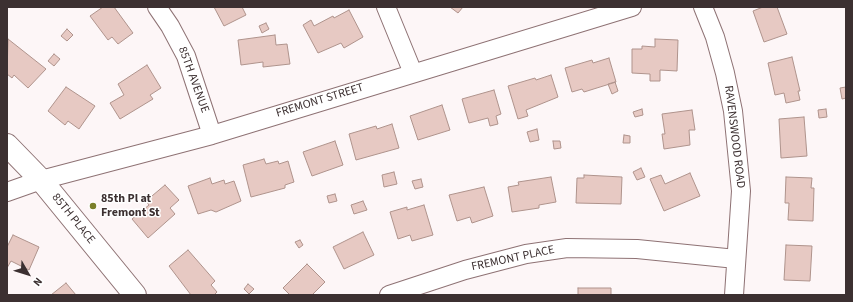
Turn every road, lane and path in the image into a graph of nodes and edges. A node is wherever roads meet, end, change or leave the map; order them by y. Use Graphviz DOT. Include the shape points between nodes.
graph roads {
  1 [pos="157,7"];
  2 [pos="386,7"];
  3 [pos="632,7"];
  4 [pos="703,7"];
  5 [pos="413,72"];
  6 [pos="212,135"];
  7 [pos="7,144"];
  8 [pos="41,180"];
  9 [pos="7,192"];
  10 [pos="736,259"];
  11 [pos="135,295"];
  12 [pos="389,295"];
  13 [pos="734,295"];
  1 -- 6 [label="street, 85TH AVENUE" via="186,56"];
  2 -- 5 [label="street"];
  3 -- 5 [label="street, FREMONT STREET"];
  4 -- 10 [label="street, RAVENSWOOD ROAD" via="717,44 733,111 741,191"];
  5 -- 6 [label="street, FREMONT STREET"];
  6 -- 8 [label="street, FREMONT STREET"];
  7 -- 8 [label="street, 85TH PLACE"];
  8 -- 9 [label="street, FREMONT STREET"];
  8 -- 11 [label="street, 85TH PLACE"];
  10 -- 12 [label="street, FREMONT PLACE" via="637,249 567,248 526,254 465,270"];
  10 -- 13 [label="street, RAVENSWOOD ROAD"];
}
